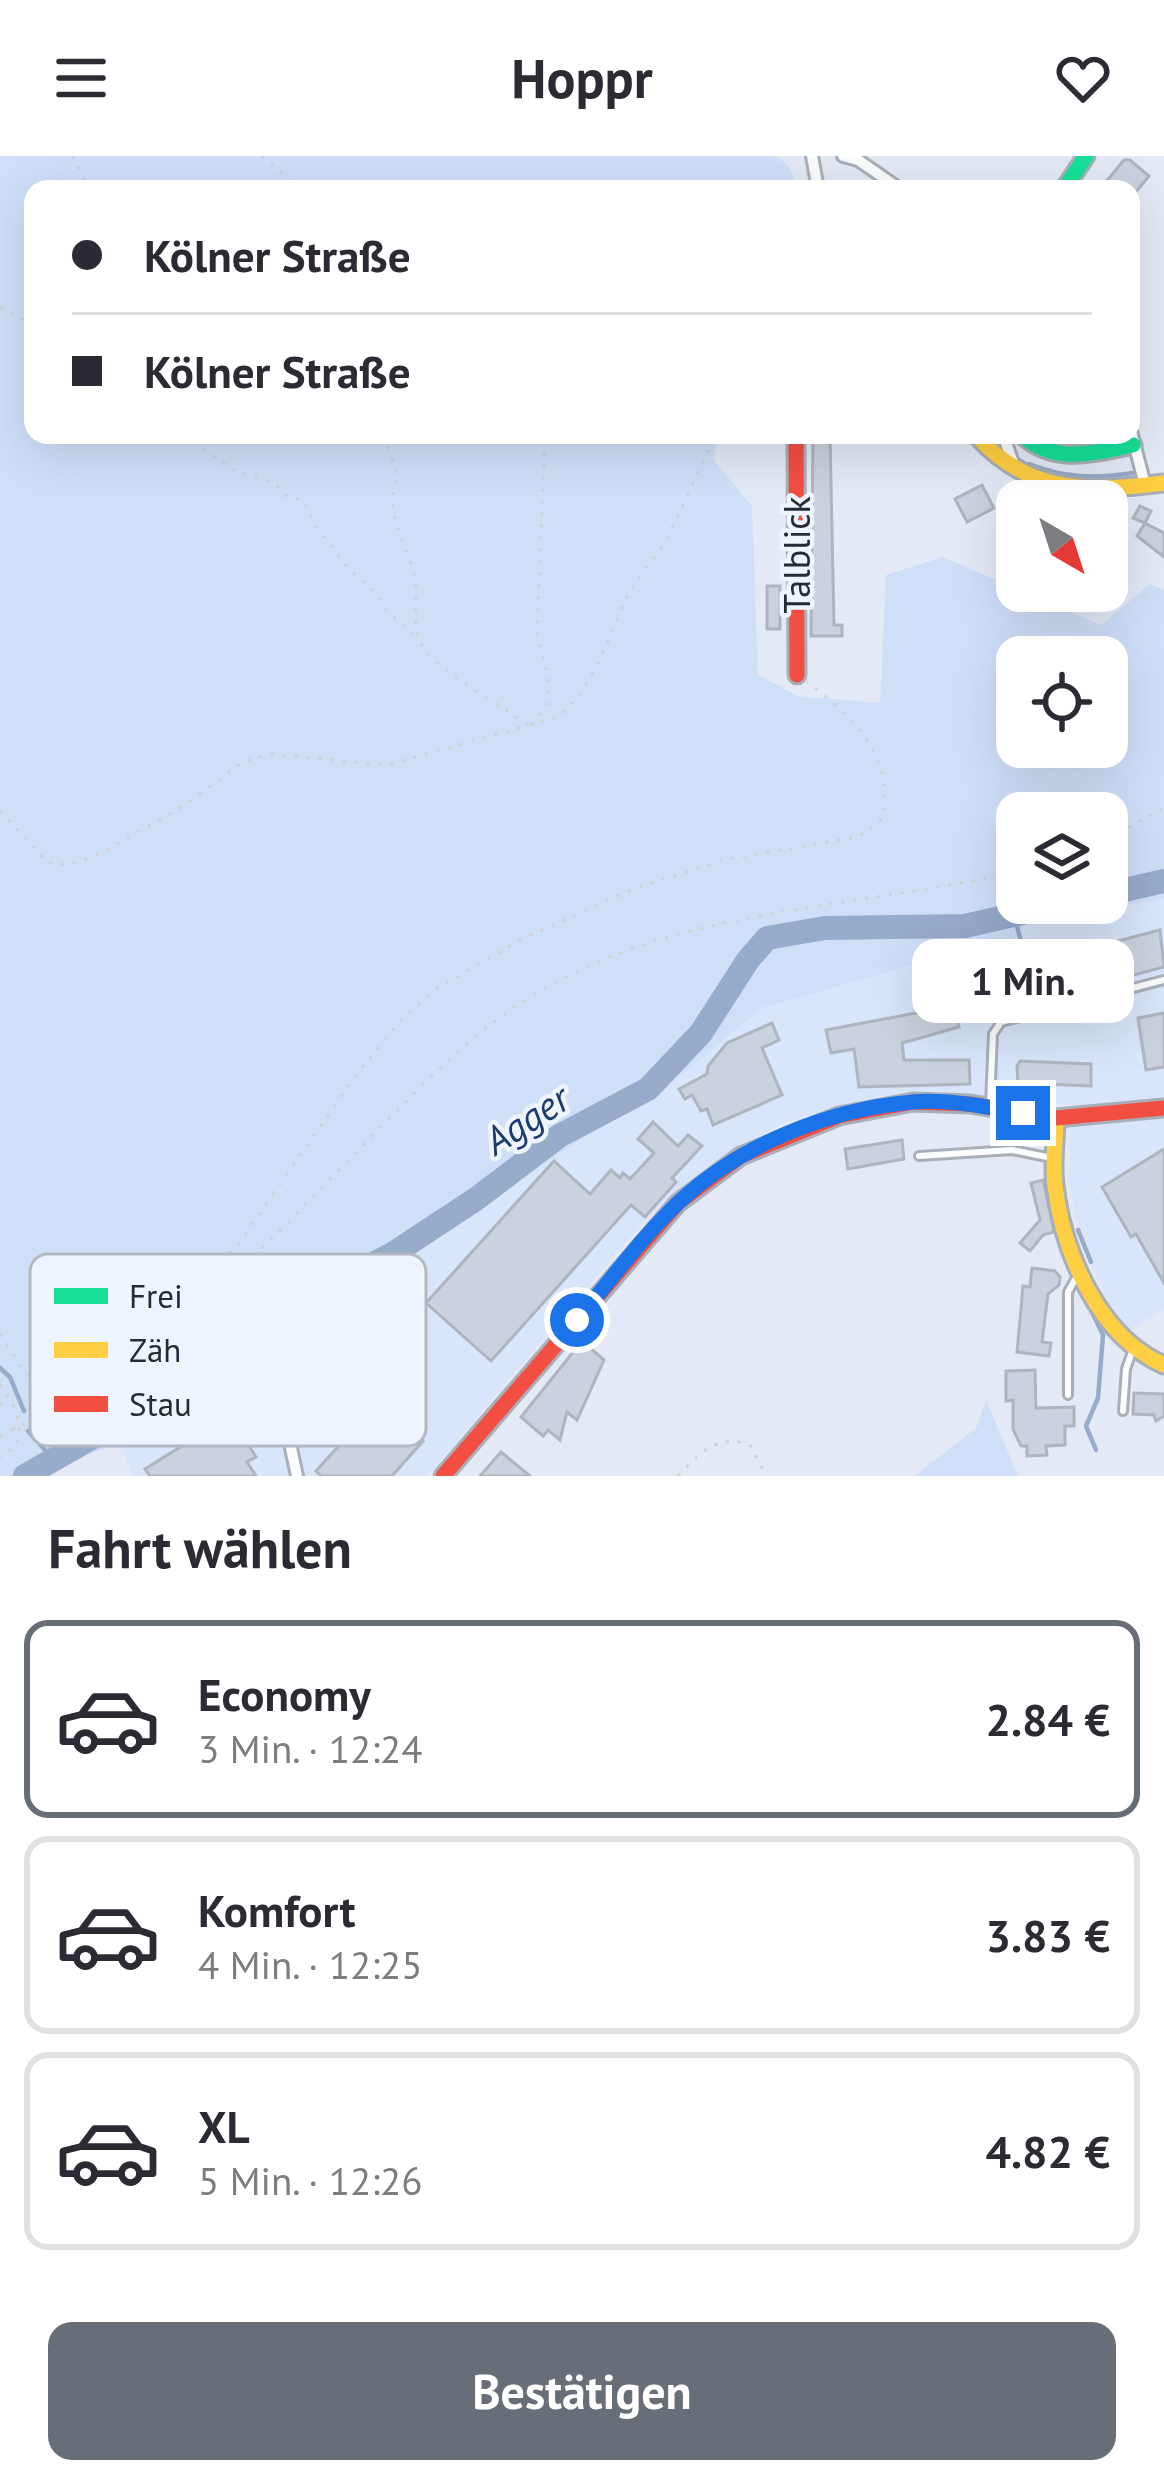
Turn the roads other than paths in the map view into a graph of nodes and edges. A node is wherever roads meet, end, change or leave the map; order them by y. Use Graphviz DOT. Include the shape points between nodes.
graph roads {
  1 [pos="843,156"];
  2 [pos="887,180"];
  3 [pos="796,444"];
  4 [pos="982,444"];
  5 [pos="1006,444"];
  6 [pos="1035,444"];
  7 [pos="1113,444"];
  8 [pos="1134,444"];
  9 [pos="1016,472"];
  10 [pos="1164,483"];
  11 [pos="1144,485"];
  12 [pos="796,675"];
  13 [pos="1164,980"];
  14 [pos="990,1107"];
  15 [pos="1164,1108"];
  16 [pos="1056,1118"];
  17 [pos="920,1156"];
  18 [pos="1055,1158"];
  19 [pos="1082,1268"];
  20 [pos="1133,1349"];
  21 [pos="1164,1365"];
  22 [pos="1068,1395"];
  23 [pos="1123,1412"];
  24 [pos="291,1446"];
  25 [pos="297,1476"];
  26 [pos="443,1476"];
  1 -- 2 [label="street"];
  3 -- 12 [label="main road, Talblick"];
  4 -- 9 [label="main road"];
  5 -- 9 [label="street"];
  6 -- 7 [label="main road" via="1072,457"];
  8 -- 11 [label="street"];
  9 -- 11 [label="main road" via="1069,487"];
  10 -- 11 [label="main road"];
  13 -- 14 [label="lane" via="998,1024"];
  14 -- 16 [label="main road"];
  14 -- 26 [label="main road" via="913,1102 839,1116 720,1169 678,1203"];
  15 -- 16 [label="main road"];
  16 -- 18 [label="main road"];
  17 -- 18 [label="lane" via="1012,1150"];
  18 -- 19 [label="main road" via="1055,1185"];
  19 -- 20 [label="main road" via="1109,1324"];
  19 -- 22 [label="lane" via="1068,1292"];
  20 -- 21 [label="main road"];
  20 -- 23 [label="lane"];
  24 -- 25 [label="street"];
}
